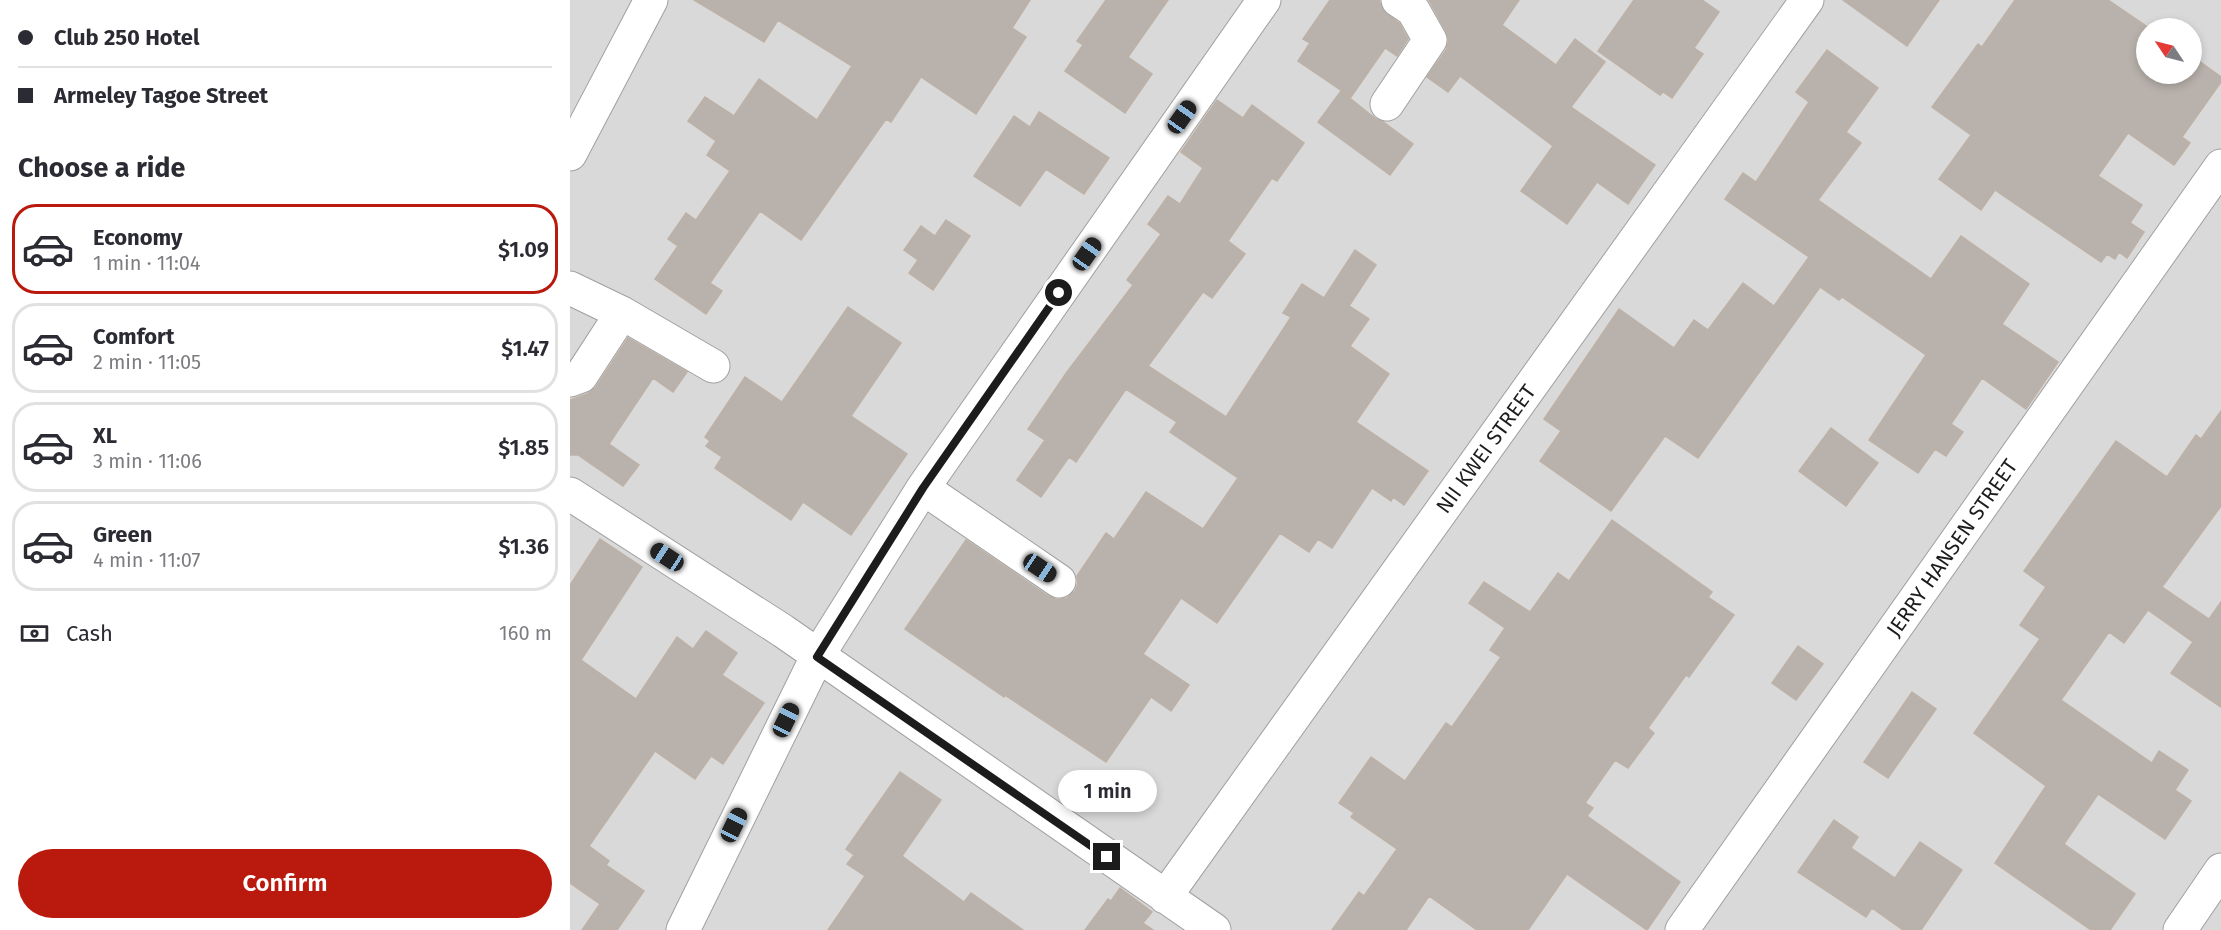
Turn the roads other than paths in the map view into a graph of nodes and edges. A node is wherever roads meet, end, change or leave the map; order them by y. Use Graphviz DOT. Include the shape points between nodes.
graph roads {
  1 [pos="651,0"];
  2 [pos="1264,0"];
  3 [pos="1398,0"];
  4 [pos="1807,0"];
  5 [pos="1387,104"];
  6 [pos="570,154"];
  7 [pos="2221,166"];
  8 [pos="570,288"];
  9 [pos="622,313"];
  10 [pos="713,366"];
  11 [pos="570,380"];
  12 [pos="923,488"];
  13 [pos="570,494"];
  14 [pos="1059,581"];
  15 [pos="817,657"];
  16 [pos="2221,870"];
  17 [pos="1165,897"];
  18 [pos="683,930"];
  19 [pos="1214,930"];
  20 [pos="1682,930"];
  21 [pos="2180,930"];
  1 -- 6 [label="street"];
  2 -- 12 [label="street"];
  3 -- 5 [label="street" via="1413,10 1430,40"];
  4 -- 17 [label="street, NII KWEI STREET"];
  7 -- 20 [label="street, JERRY HANSEN STREET"];
  8 -- 9 [label="street"];
  9 -- 10 [label="street"];
  9 -- 11 [label="street" via="581,376"];
  12 -- 14 [label="street"];
  12 -- 15 [label="street"];
  13 -- 15 [label="street"];
  15 -- 17 [label="street"];
  15 -- 18 [label="street"];
  16 -- 21 [label="street"];
  17 -- 19 [label="street"];
}
